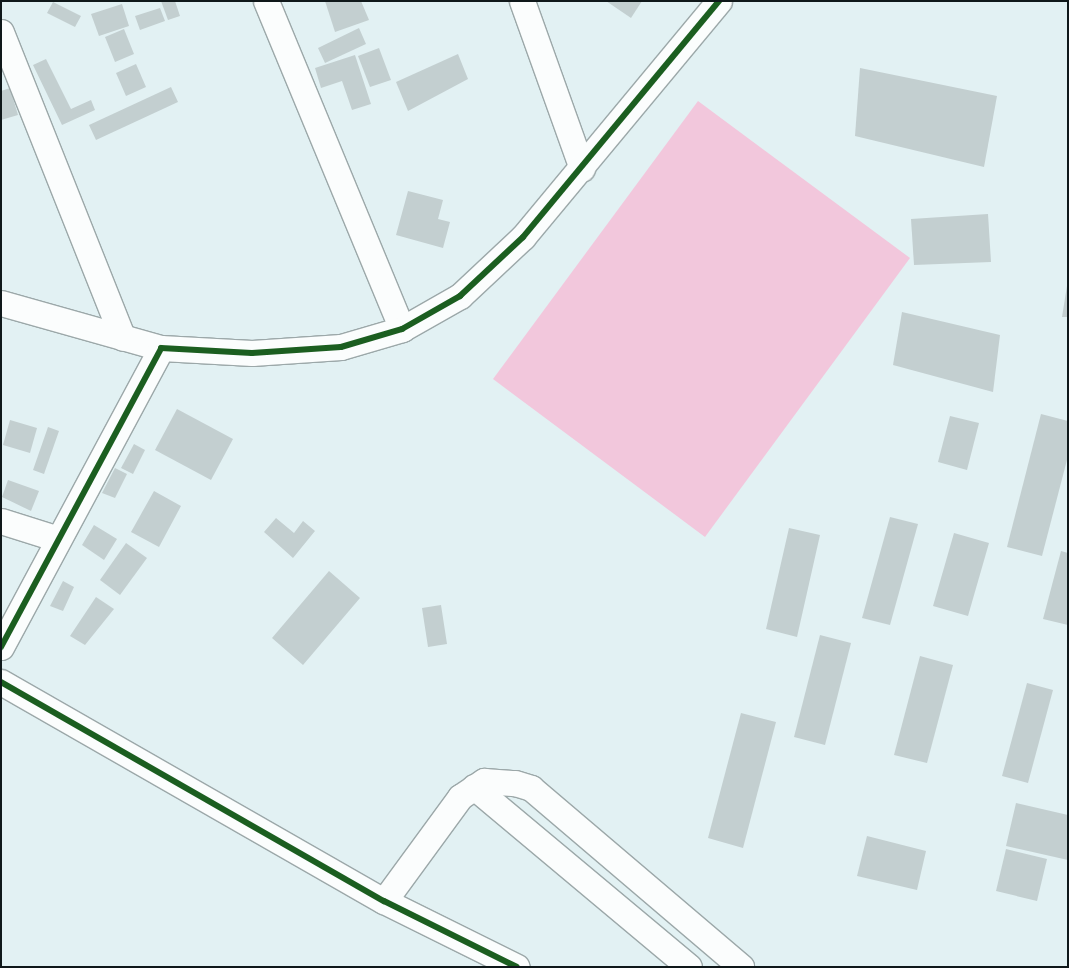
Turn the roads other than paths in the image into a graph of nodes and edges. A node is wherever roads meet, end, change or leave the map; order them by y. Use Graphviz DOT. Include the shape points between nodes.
graph roads {
  1 [pos="266,1"];
  2 [pos="522,1"];
  3 [pos="719,1"];
  4 [pos="1,32"];
  5 [pos="582,169"];
  6 [pos="1,303"];
  7 [pos="402,329"];
  8 [pos="123,338"];
  9 [pos="161,348"];
  10 [pos="1,521"];
  11 [pos="58,539"];
  12 [pos="1,648"];
  13 [pos="1,682"];
  14 [pos="474,787"];
  15 [pos="384,901"];
  16 [pos="517,967"];
  17 [pos="689,967"];
  18 [pos="741,967"];
  1 -- 7 [label="street"];
  2 -- 5 [label="street"];
  3 -- 5 [label="street"];
  4 -- 8 [label="street"];
  5 -- 7 [label="street" via="523,237 460,296"];
  6 -- 8 [label="street"];
  7 -- 9 [label="street" via="341,347 252,353"];
  8 -- 9 [label="street"];
  9 -- 11 [label="street"];
  10 -- 11 [label="street"];
  11 -- 12 [label="street"];
  13 -- 15 [label="street"];
  14 -- 15 [label="street" via="460,797"];
  14 -- 17 [label="street"];
  14 -- 18 [label="street" via="484,781 515,783 531,788"];
  15 -- 16 [label="street"];
}
